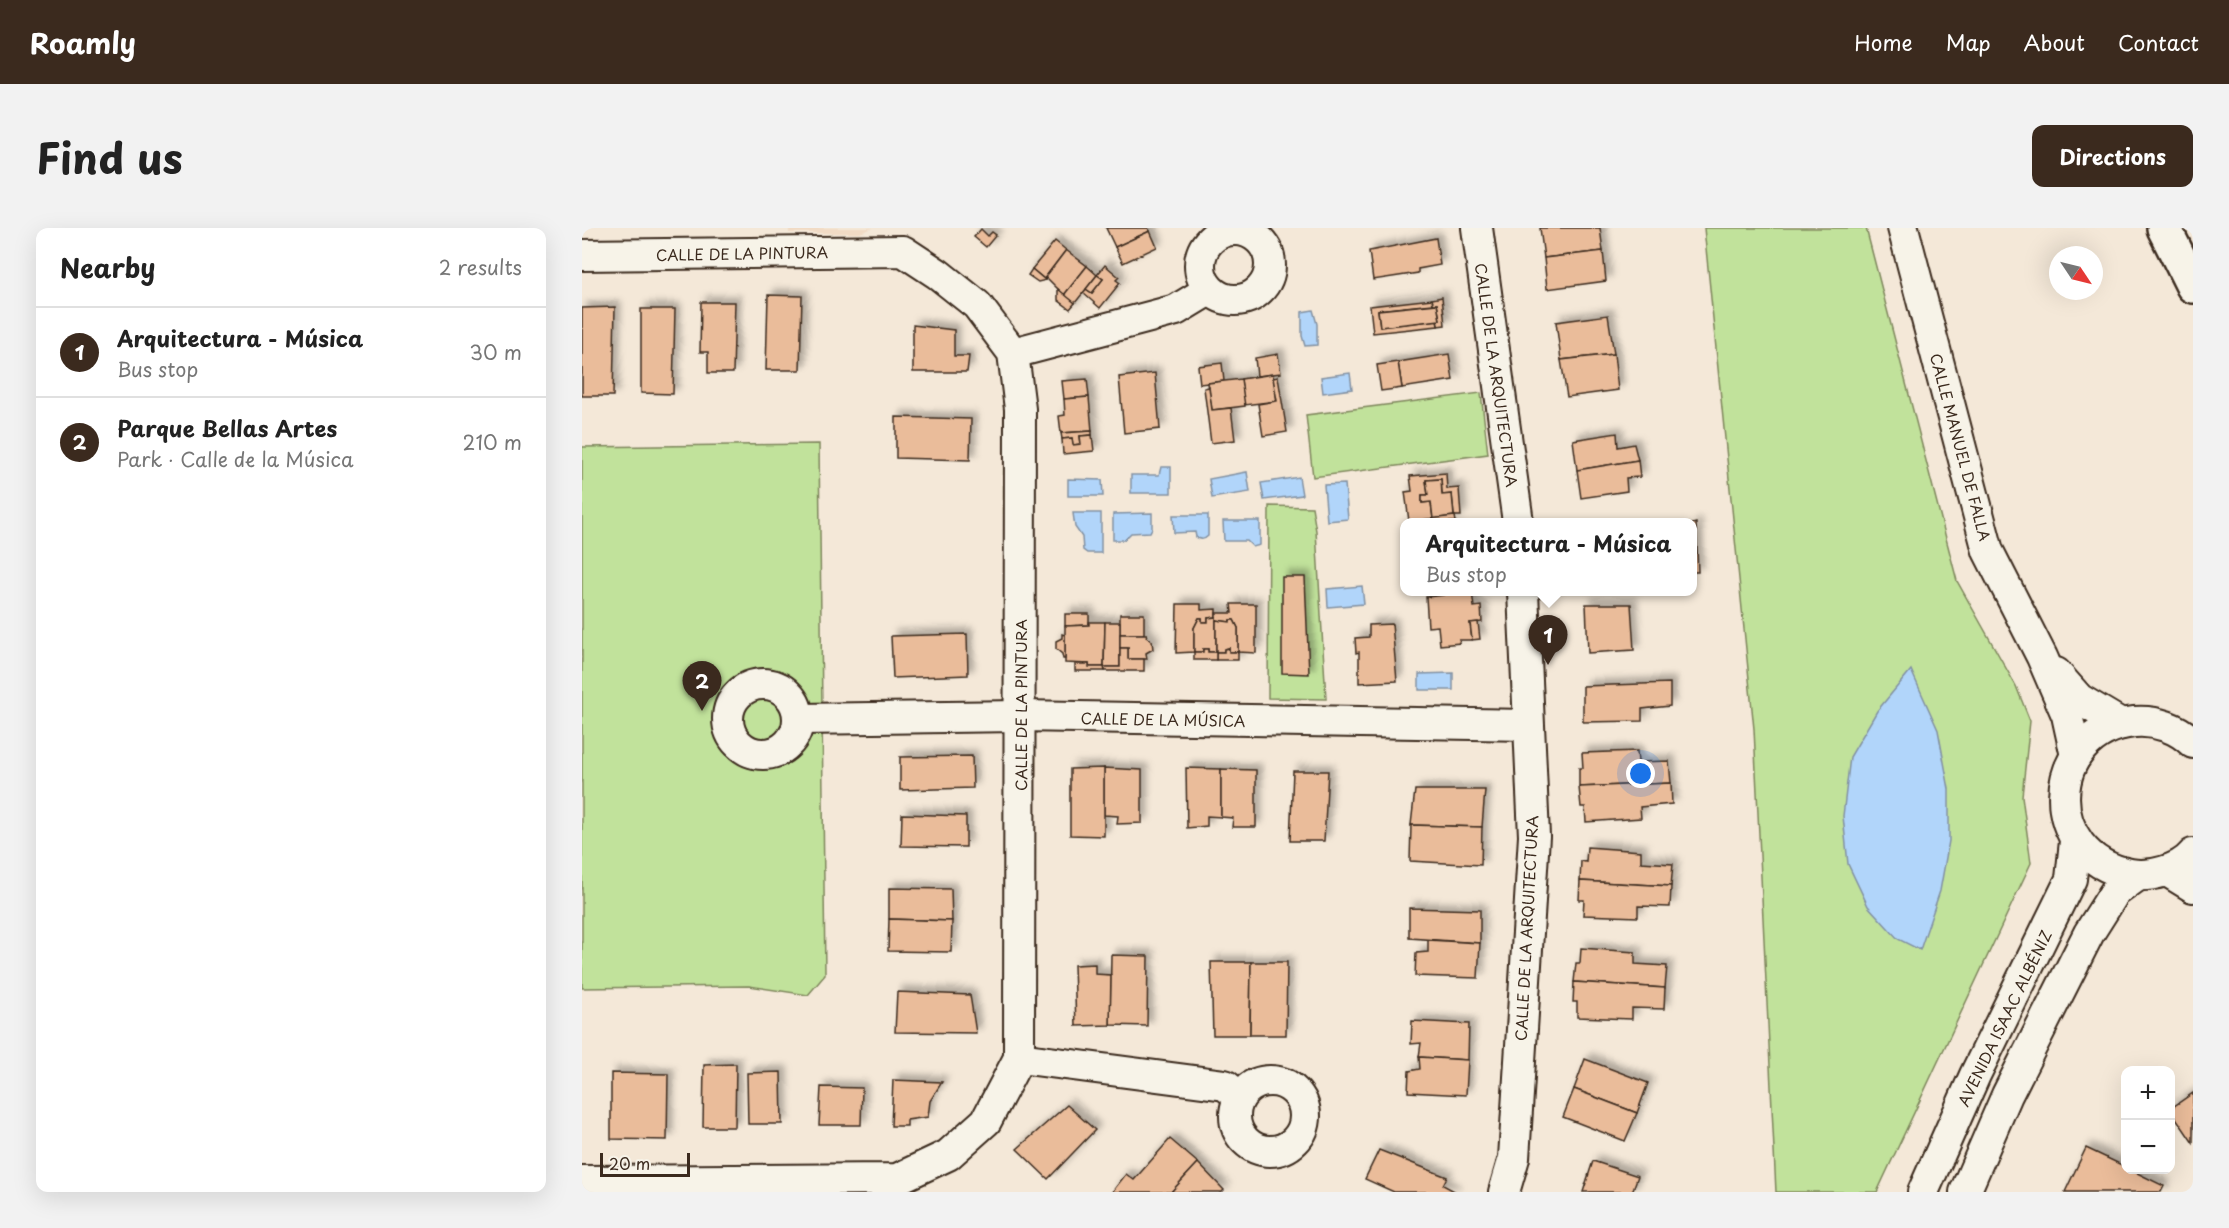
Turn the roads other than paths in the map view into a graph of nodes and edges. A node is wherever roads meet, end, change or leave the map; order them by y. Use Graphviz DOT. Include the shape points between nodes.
graph roads {
  1 [pos="1477,228"];
  2 [pos="1903,228"];
  3 [pos="2164,228"];
  4 [pos="904,240"];
  5 [pos="582,255"];
  6 [pos="2193,286"];
  7 [pos="1209,290"];
  8 [pos="1013,353"];
  9 [pos="1517,518"];
  10 [pos="1523,596"];
  11 [pos="2042,657"];
  12 [pos="1020,716"];
  13 [pos="799,719"];
  14 [pos="2121,724"];
  15 [pos="1528,725"];
  16 [pos="2193,743"];
  17 [pos="2076,756"];
  18 [pos="2075,841"];
  19 [pos="2193,854"];
  20 [pos="2167,871"];
  21 [pos="2137,876"];
  22 [pos="2193,887"];
  23 [pos="1018,1058"];
  24 [pos="1240,1097"];
  25 [pos="582,1181"];
  26 [pos="897,1185"];
  27 [pos="1504,1192"];
  28 [pos="1923,1192"];
  29 [pos="1965,1192"];
  1 -- 9 [label="street, CALLE DE LA ARQUITECTURA"];
  2 -- 11 [label="street, CALLE MANUEL DE FALLA" via="1988,551"];
  3 -- 6 [label="highway"];
  4 -- 5 [label="street, CALLE DE LA PINTURA"];
  4 -- 8 [label="street, CALLE DE LA PINTURA" via="977,305"];
  7 -- 8 [label="street" via="1176,310"];
  8 -- 12 [label="street, CALLE DE LA PINTURA" via="1020,409"];
  10 -- 15 [label="street, CALLE DE LA ARQUITECTURA"];
  11 -- 14 [label="street, CALLE MANUEL DE FALLA" via="2079,699"];
  11 -- 17 [label="street, CALLE MANUEL DE FALLA" via="2067,715"];
  12 -- 13 [label="street, CALLE DE LA MÚSICA"];
  12 -- 15 [label="street, CALLE DE LA MÚSICA"];
  12 -- 23 [label="street, CALLE DE LA PINTURA"];
  14 -- 16 [label="street" via="2144,721 2166,726"];
  14 -- 17 [label="street" via="2088,741"];
  15 -- 27 [label="street, CALLE DE LA ARQUITECTURA" via="1534,836 1514,1158"];
  17 -- 18 [label="street" via="2064,783 2064,813"];
  18 -- 21 [label="street" via="2092,859 2113,871"];
  18 -- 28 [label="street, AVENIDA ISAAC ALBÉNIZ" via="2071,879 1975,1075"];
  19 -- 20 [label="street"];
  20 -- 21 [label="street"];
  20 -- 22 [label="street"];
  21 -- 29 [label="street" via="2115,892 2089,933 2007,1095"];
  23 -- 24 [label="street" via="1225,1085"];
  23 -- 26 [label="street, CALLE DE LA PINTURA" via="986,1121 948,1155"];
  25 -- 26 [label="street, CALLE DE LA PINTURA"];
}
